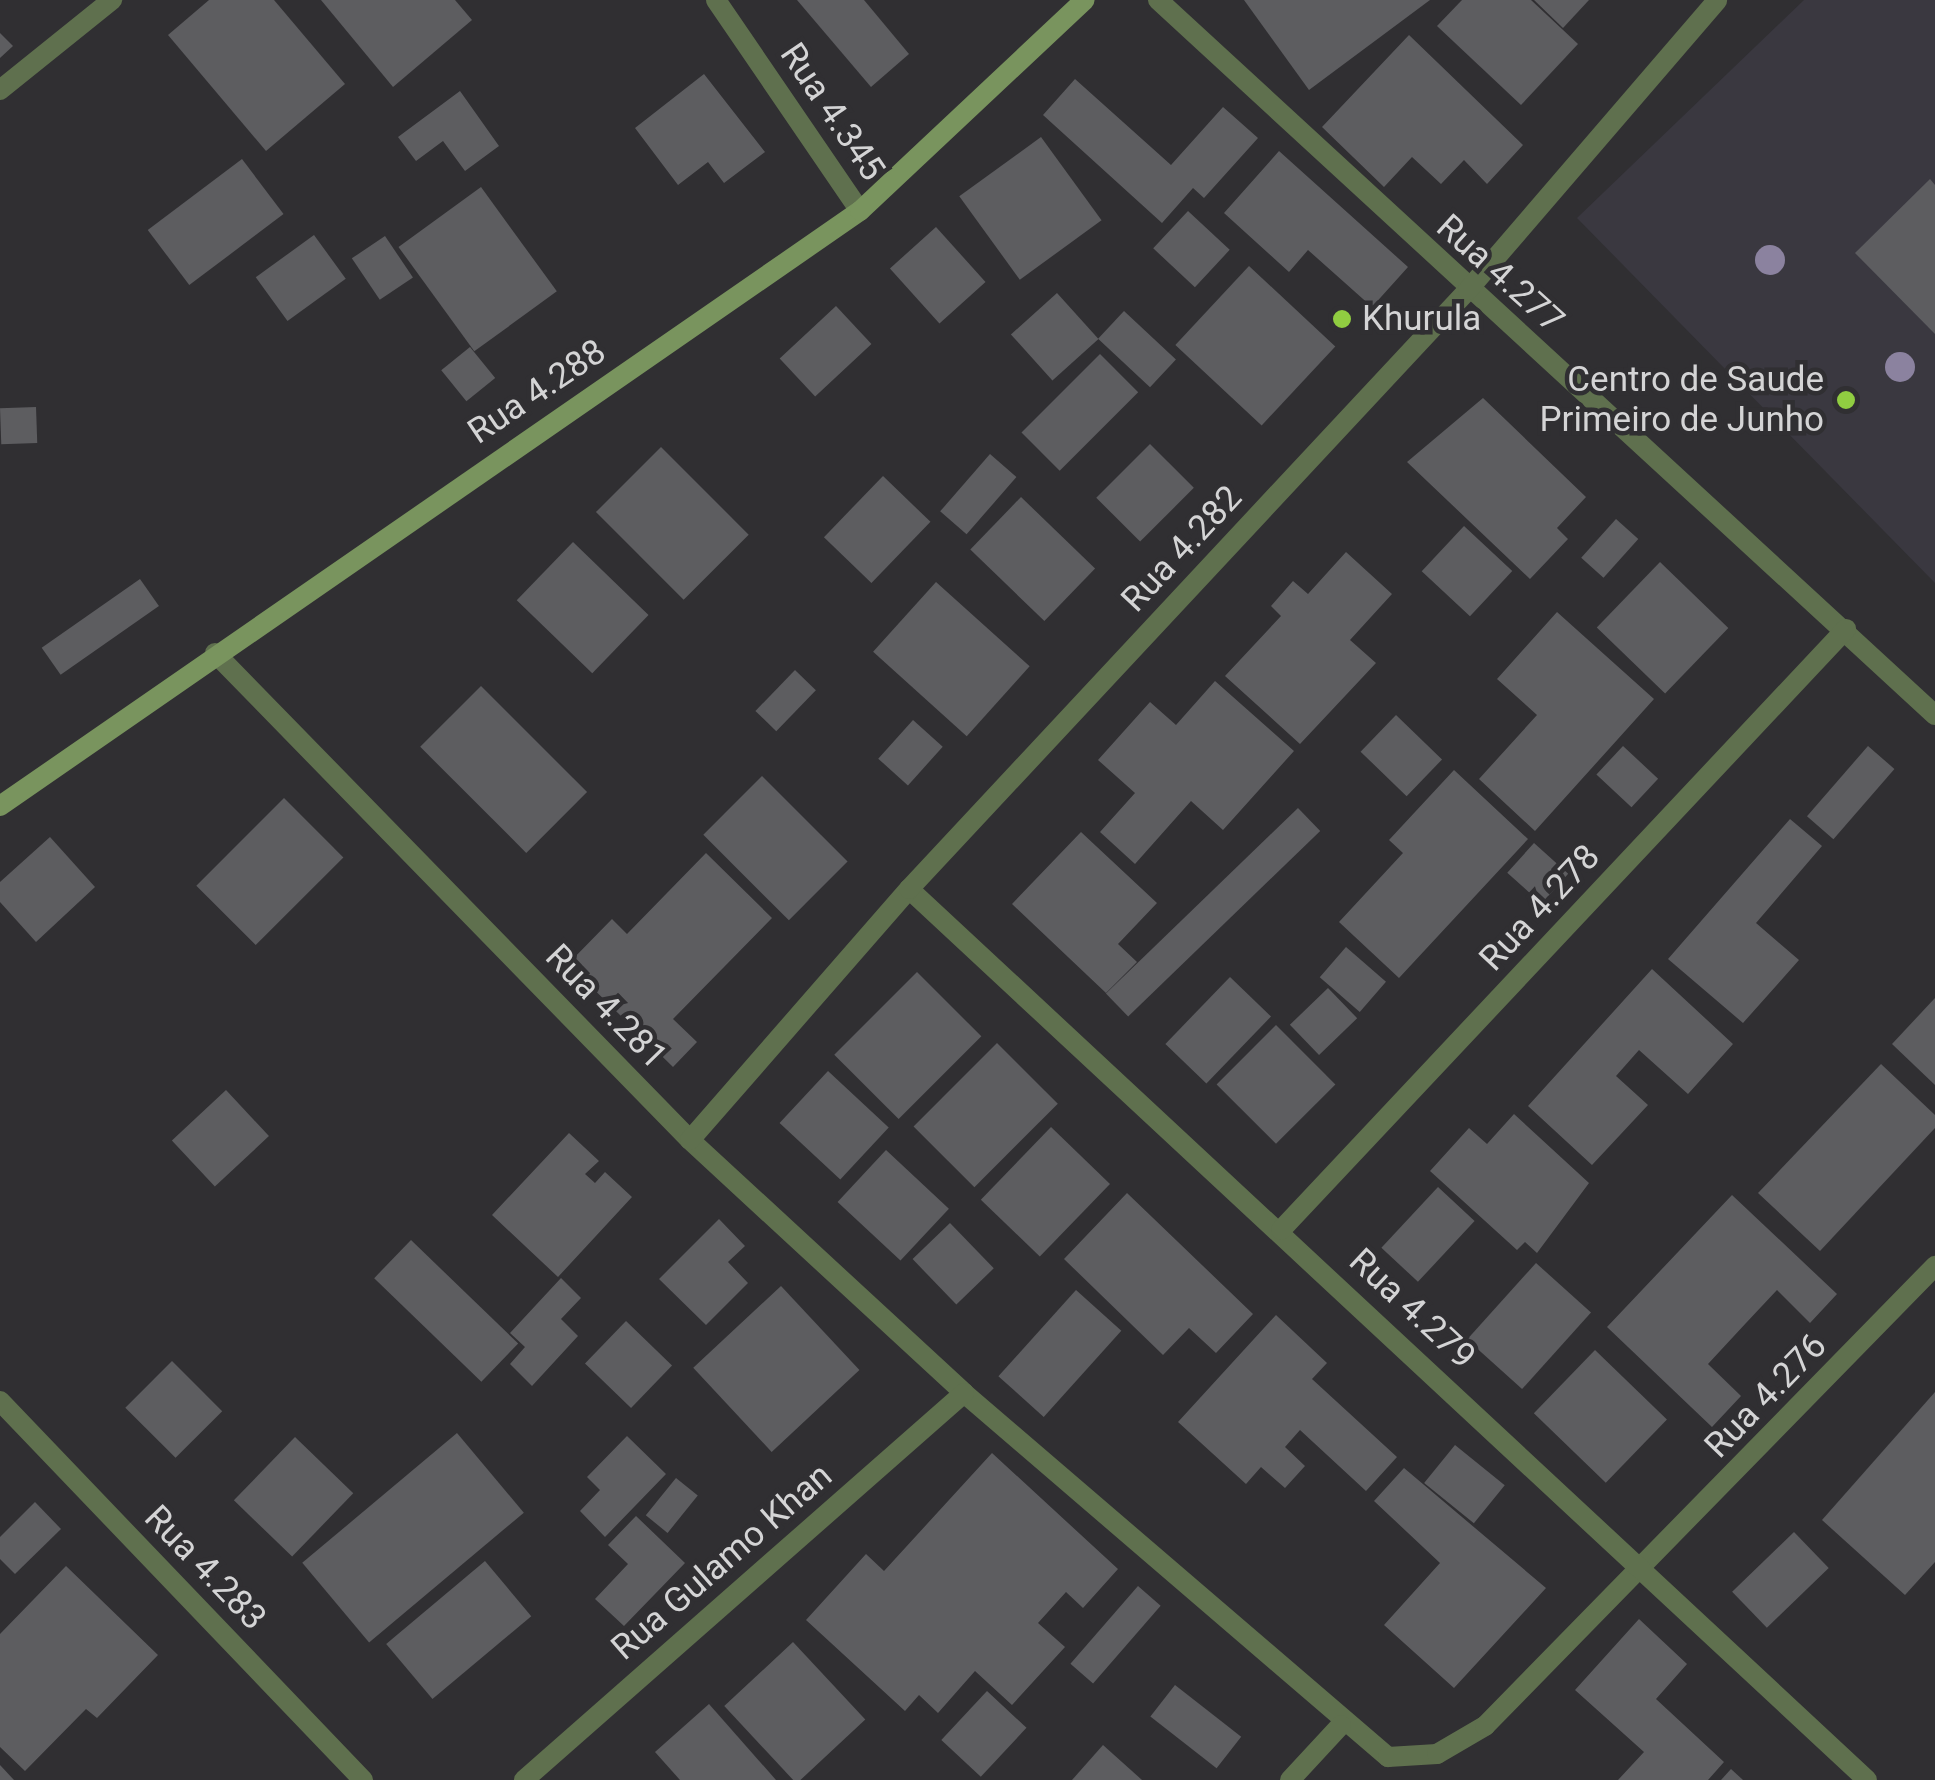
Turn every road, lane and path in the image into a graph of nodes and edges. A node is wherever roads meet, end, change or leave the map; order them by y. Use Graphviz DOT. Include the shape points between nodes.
graph roads {
  1 [pos="112,0"];
  2 [pos="716,0"];
  3 [pos="1085,0"];
  4 [pos="1158,0"];
  5 [pos="1717,0"];
  6 [pos="0,90"];
  7 [pos="860,211"];
  8 [pos="1468,290"];
  9 [pos="1846,629"];
  10 [pos="215,653"];
  11 [pos="1935,714"];
  12 [pos="0,806"];
  13 [pos="909,888"];
  14 [pos="690,1140"];
  15 [pos="1281,1230"];
  16 [pos="1935,1266"];
  17 [pos="964,1393"];
  18 [pos="0,1401"];
  19 [pos="1644,1571"];
  20 [pos="1342,1725"];
  21 [pos="364,1780"];
  22 [pos="524,1780"];
  23 [pos="1290,1780"];
  24 [pos="1867,1780"];
  1 -- 6 [label="street"];
  2 -- 7 [label="street, Rua 4.345"];
  3 -- 7 [label="street, Rua 4.288"];
  4 -- 8 [label="street, Rua 4.277"];
  5 -- 8 [label="street, Rua 4.282"];
  7 -- 10 [label="street, Rua 4.288"];
  8 -- 9 [label="street, Rua 4.277"];
  8 -- 13 [label="street, Rua 4.282"];
  9 -- 11 [label="street, Rua 4.277"];
  9 -- 15 [label="street, Rua 4.278"];
  10 -- 12 [label="street, Rua 4.288"];
  10 -- 14 [label="street, Rua 4.281"];
  13 -- 14 [label="street, Rua 4.282"];
  13 -- 15 [label="street, Rua 4.279"];
  14 -- 17 [label="street, Rua 4.281"];
  15 -- 19 [label="street, Rua 4.279"];
  16 -- 19 [label="street, Rua 4.276"];
  17 -- 20 [label="street, Rua 4.281"];
  17 -- 22 [label="street, Rua Gulamo Khan"];
  18 -- 21 [label="street, Rua 4.283"];
  19 -- 20 [label="street, Rua 4.276" via="1485,1726 1437,1754 1388,1757"];
  19 -- 24 [label="street, Rua 4.279"];
  20 -- 23 [label="street"];
}
